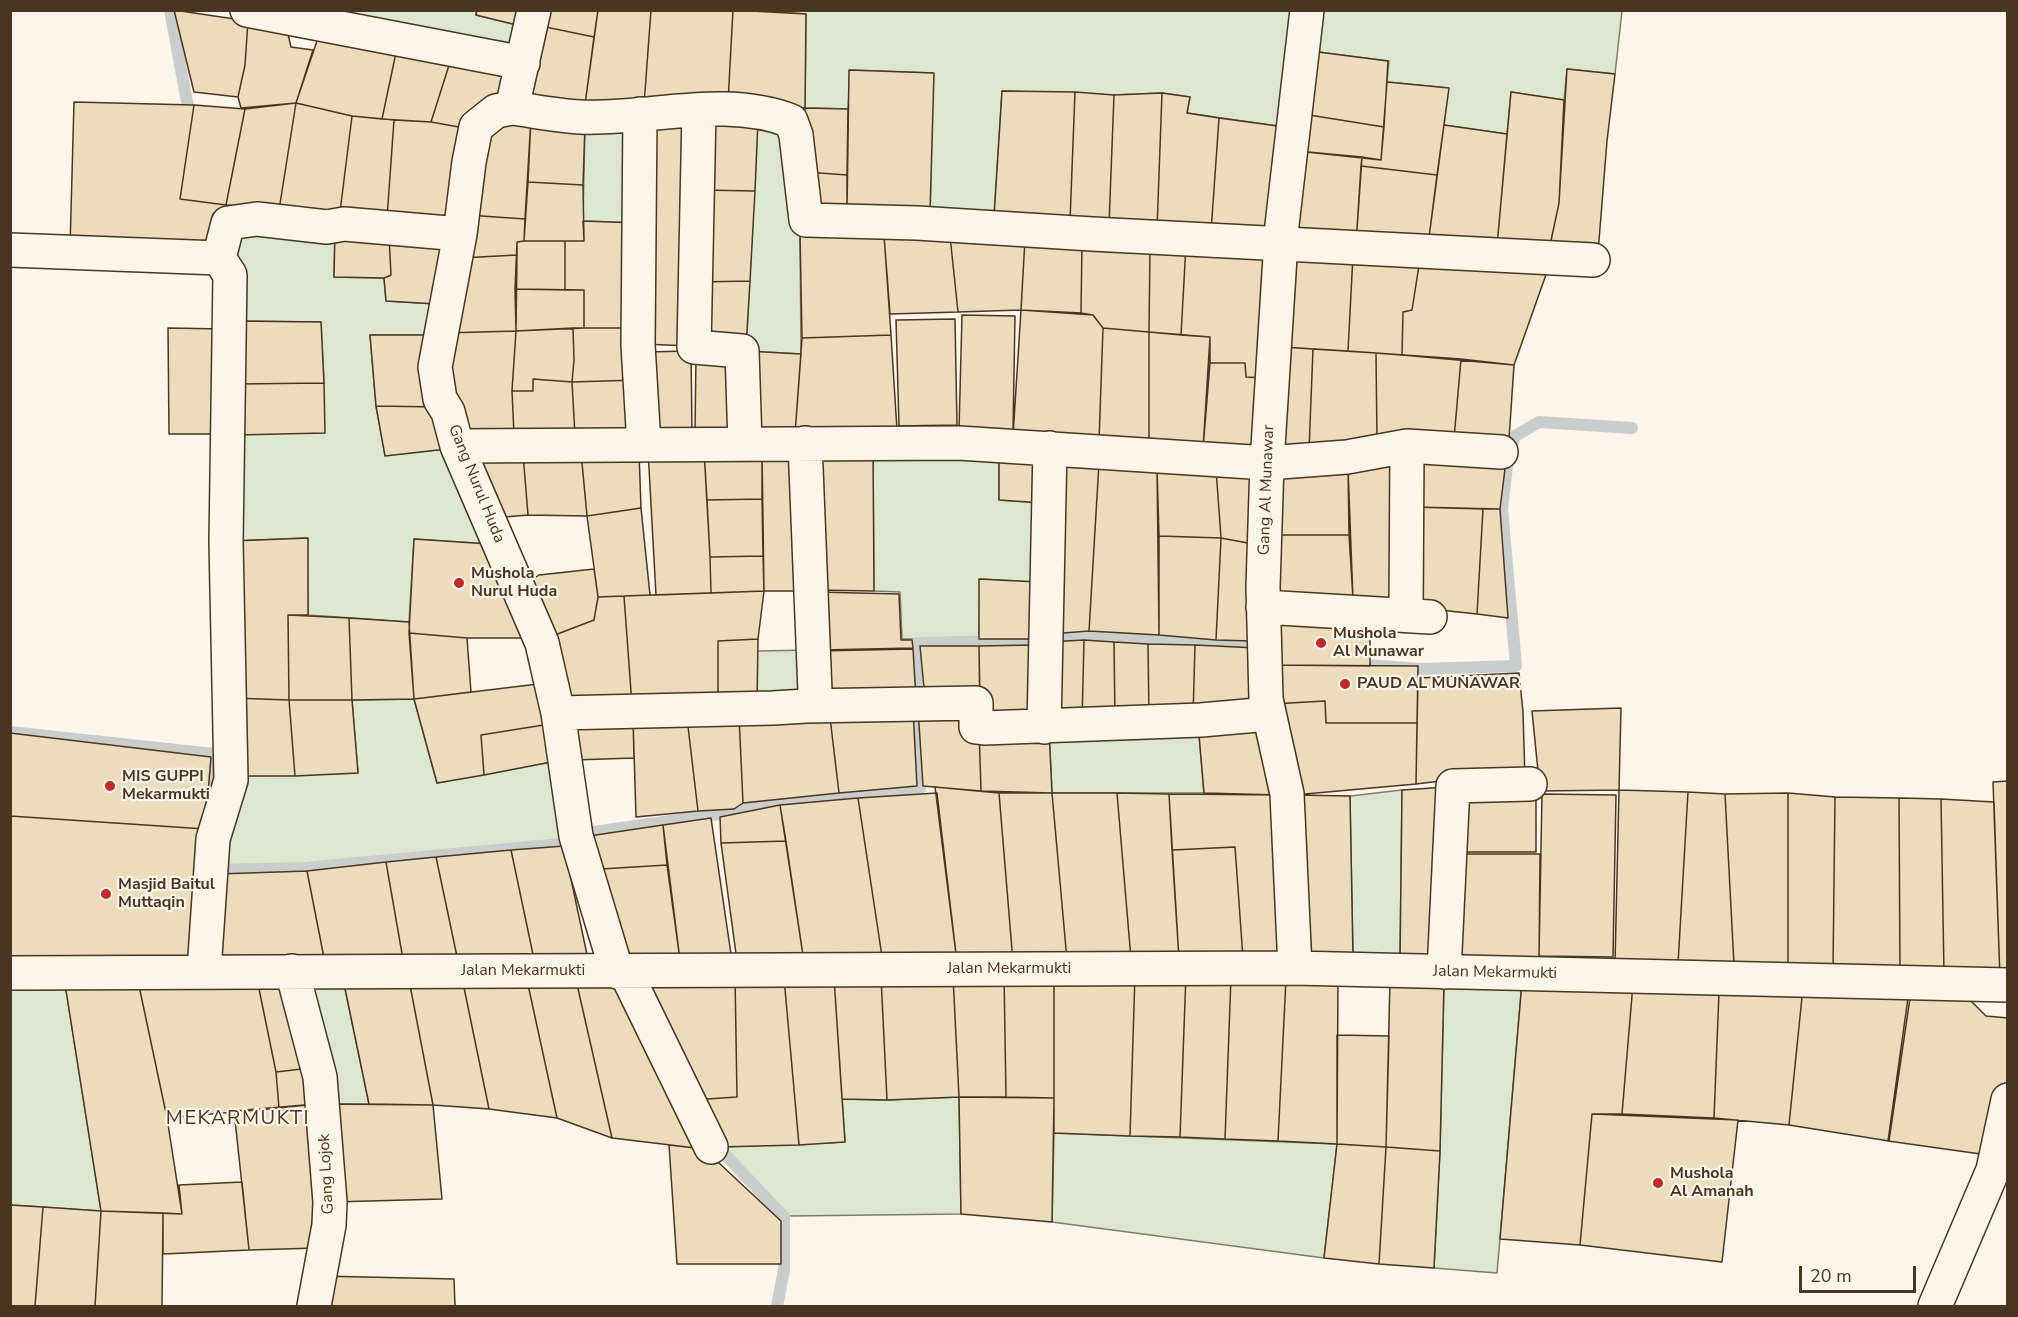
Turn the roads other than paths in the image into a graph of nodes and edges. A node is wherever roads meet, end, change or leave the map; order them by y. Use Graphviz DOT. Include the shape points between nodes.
graph roads {
  1 [pos="247,10"];
  2 [pos="534,10"];
  3 [pos="1307,10"];
  4 [pos="523,63"];
  5 [pos="512,108"];
  6 [pos="699,111"];
  7 [pos="640,114"];
  8 [pos="460,234"];
  9 [pos="1281,244"];
  10 [pos="10,250"];
  11 [pos="219,258"];
  12 [pos="1593,260"];
  13 [pos="805,443"];
  14 [pos="745,444"];
  15 [pos="644,445"];
  16 [pos="457,446"];
  17 [pos="1407,446"];
  18 [pos="1050,448"];
  19 [pos="1501,452"];
  20 [pos="1267,463"];
  21 [pos="1263,607"];
  22 [pos="806,706"];
  23 [pos="558,713"];
  24 [pos="1269,714"];
  25 [pos="1044,726"];
  26 [pos="1530,784"];
  27 [pos="1295,968"];
  28 [pos="204,971"];
  29 [pos="292,971"];
  30 [pos="621,971"];
  31 [pos="1444,972"];
  32 [pos="10,973"];
  33 [pos="2007,985"];
  34 [pos="2007,1100"];
  35 [pos="711,1147"];
  36 [pos="314,1306"];
  37 [pos="1935,1306"];
  1 -- 4 [label="street"];
  2 -- 4 [label="street"];
  3 -- 9 [label="street, Gang Al Munawar"];
  4 -- 5 [label="street"];
  5 -- 7 [label="street" via="581,117"];
  5 -- 8 [label="street, Gang Nurul Huda" via="496,111 476,128"];
  6 -- 7 [label="street"];
  6 -- 9 [label="street" via="755,110 791,121 806,220"];
  6 -- 14 [label="street" via="694,347 742,351"];
  7 -- 15 [label="street" via="638,345"];
  8 -- 11 [label="street" via="257,219 228,223"];
  8 -- 16 [label="street, Gang Nurul Huda" via="435,367 440,399 448,412"];
  9 -- 12 [label="street"];
  9 -- 20 [label="street, Gang Al Munawar"];
  10 -- 11 [label="street"];
  11 -- 28 [label="street" via="230,275 226,542 231,780 213,839"];
  13 -- 14 [label="street"];
  13 -- 18 [label="street" via="959,443"];
  13 -- 22 [label="street" via="815,692"];
  14 -- 15 [label="street"];
  15 -- 16 [label="street"];
  16 -- 23 [label="street, Gang Nurul Huda" via="542,643"];
  17 -- 19 [label="street"];
  17 -- 20 [label="street" via="1347,458"];
  17 -- 21 [label="street" via="1418,616"];
  18 -- 20 [label="street"];
  18 -- 25 [label="street"];
  20 -- 21 [label="street, Gang Al Munawar"];
  21 -- 24 [label="street, Gang Al Munawar"];
  22 -- 23 [label="street"];
  22 -- 25 [label="street" via="976,703 976,727"];
  23 -- 30 [label="street, Gang Nurul Huda" via="576,836"];
  24 -- 25 [label="street"];
  24 -- 27 [label="street, Gang Al Munawar" via="1287,794"];
  26 -- 31 [label="street" via="1453,786"];
  27 -- 30 [label="street, Jalan Mekarmukti"];
  27 -- 31 [label="street, Jalan Mekarmukti"];
  28 -- 29 [label="street, Jalan Mekarmukti"];
  28 -- 32 [label="street, Jalan Mekarmukti"];
  29 -- 30 [label="street, Jalan Mekarmukti"];
  29 -- 36 [label="street, Gang Lojok" via="320,1077 330,1202"];
  30 -- 35 [label="street, Gang Nurul Huda"];
  31 -- 33 [label="street, Jalan Mekarmukti"];
  34 -- 37 [label="street" via="1993,1170"];
}
